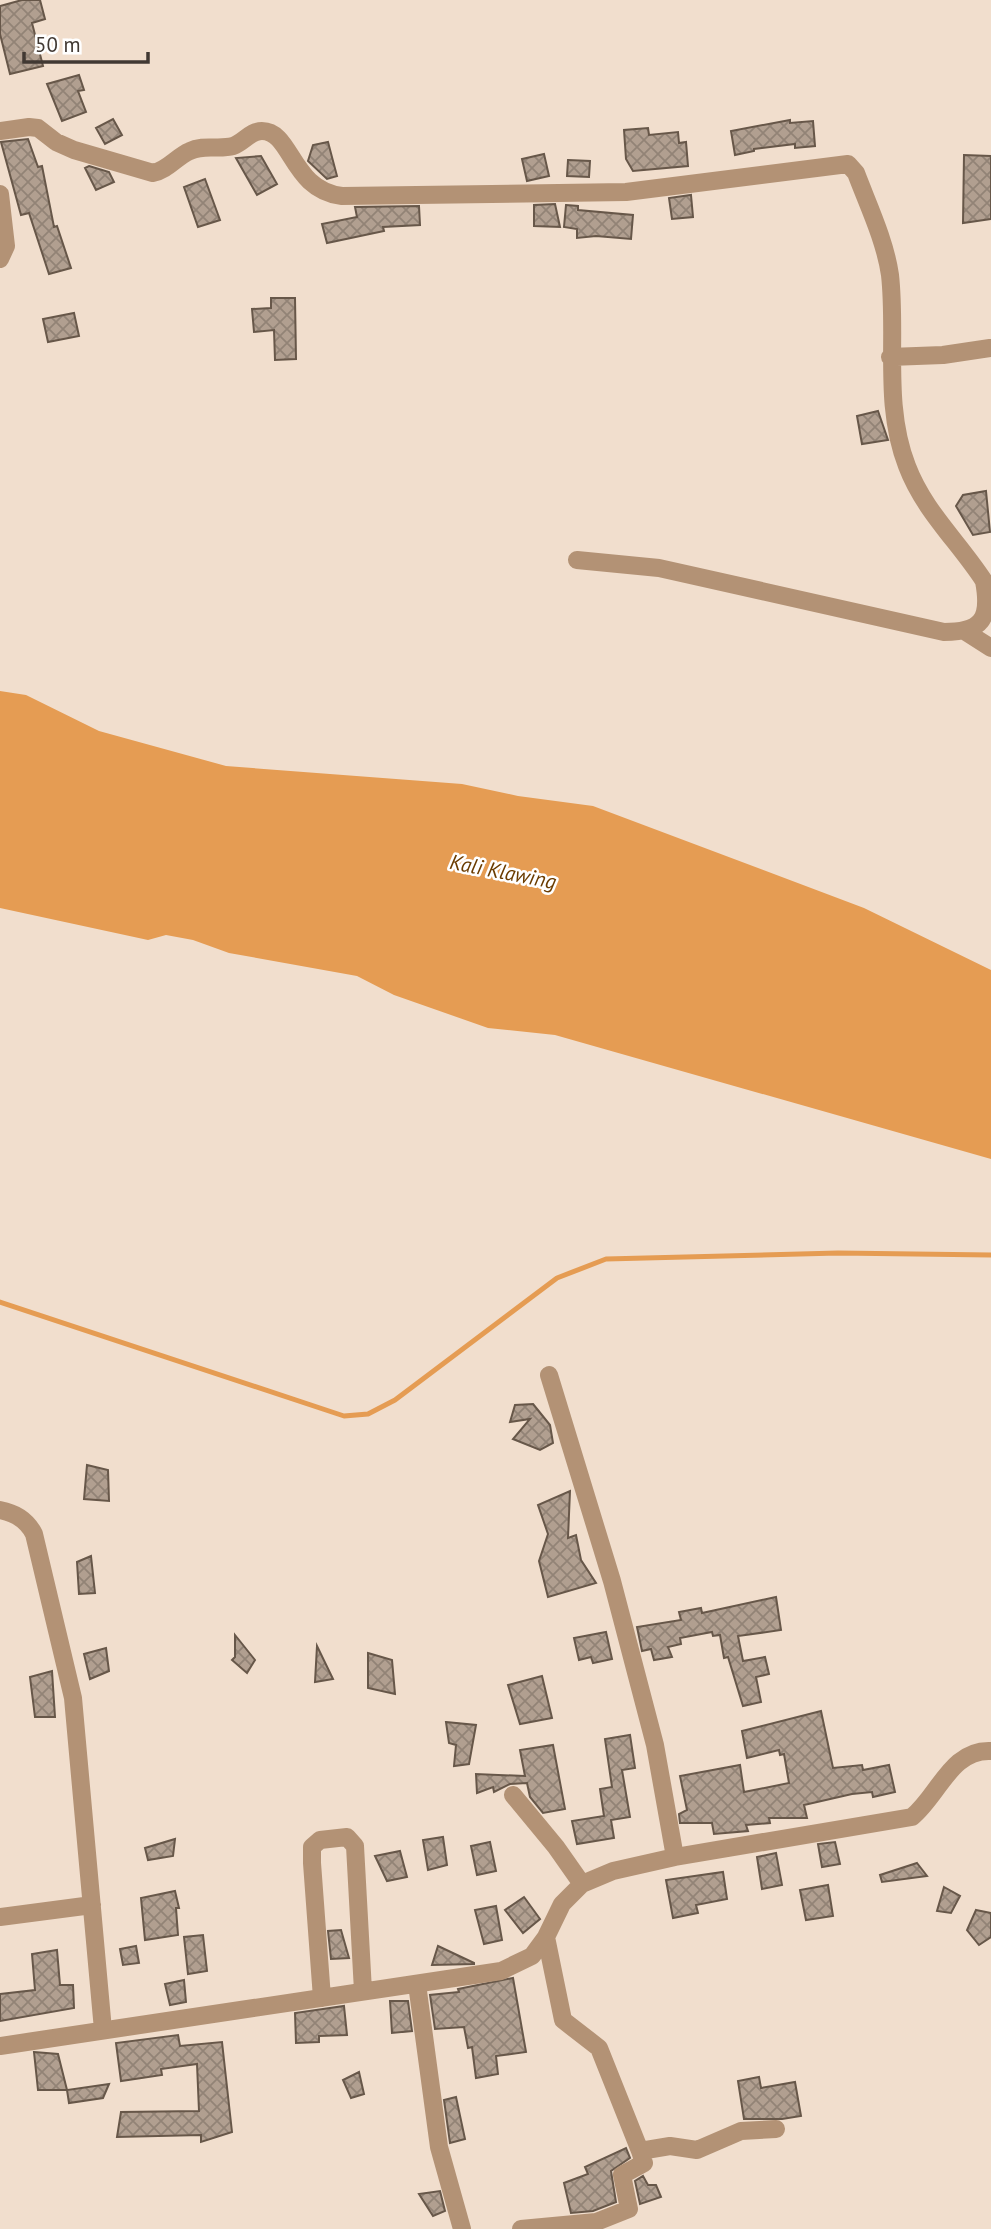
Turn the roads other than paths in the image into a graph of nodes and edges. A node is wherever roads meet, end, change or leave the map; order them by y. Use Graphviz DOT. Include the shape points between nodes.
graph roads {
  1 [pos="0,131"];
  2 [pos="0,194"];
  3 [pos="0,259"];
  4 [pos="989,348"];
  5 [pos="890,358"];
  6 [pos="577,560"];
  7 [pos="967,632"];
  8 [pos="991,648"];
  9 [pos="549,1375"];
  10 [pos="0,1510"];
  11 [pos="991,1751"];
  12 [pos="513,1795"];
  13 [pos="675,1857"];
  14 [pos="582,1884"];
  15 [pos="92,1905"];
  16 [pos="0,1917"];
  17 [pos="546,1937"];
  18 [pos="417,1984"];
  19 [pos="363,1991"];
  20 [pos="322,1998"];
  21 [pos="103,2030"];
  22 [pos="0,2046"];
  23 [pos="776,2129"];
  24 [pos="640,2151"];
  25 [pos="462,2229"];
  26 [pos="521,2229"];
  1 -- 5 [label="street" via="38,128 74,150 153,173 192,149 231,146 263,131 283,144 307,182 325,194 342,196 626,191 848,164 856,173 887,258"];
  2 -- 3 [label="street" via="6,246"];
  4 -- 5 [label="street"];
  5 -- 7 [label="street" via="905,463 932,515 973,564 988,594 985,620"];
  6 -- 7 [label="street" via="659,568 932,629"];
  7 -- 8 [label="street"];
  9 -- 13 [label="street" via="612,1581 655,1745"];
  10 -- 15 [label="street" via="26,1521 37,1544 73,1698"];
  11 -- 13 [label="street" via="968,1754 955,1764 912,1817"];
  12 -- 14 [label="street"];
  13 -- 14 [label="street" via="613,1871"];
  14 -- 17 [label="street" via="562,1904"];
  15 -- 16 [label="street"];
  15 -- 21 [label="street"];
  17 -- 18 [label="street" via="532,1956 500,1971"];
  17 -- 24 [label="street" via="563,2020 599,2048"];
  18 -- 19 [label="street"];
  18 -- 25 [label="street" via="439,2147"];
  19 -- 20 [label="street"];
  19 -- 20 [label="street" via="355,1846 348,1838 320,1840 312,1847 312,1863"];
  20 -- 21 [label="street"];
  21 -- 22 [label="street"];
  23 -- 24 [label="street" via="741,2131 697,2151 670,2146"];
  24 -- 26 [label="street" via="643,2164 622,2175 629,2209 596,2222"];
}
